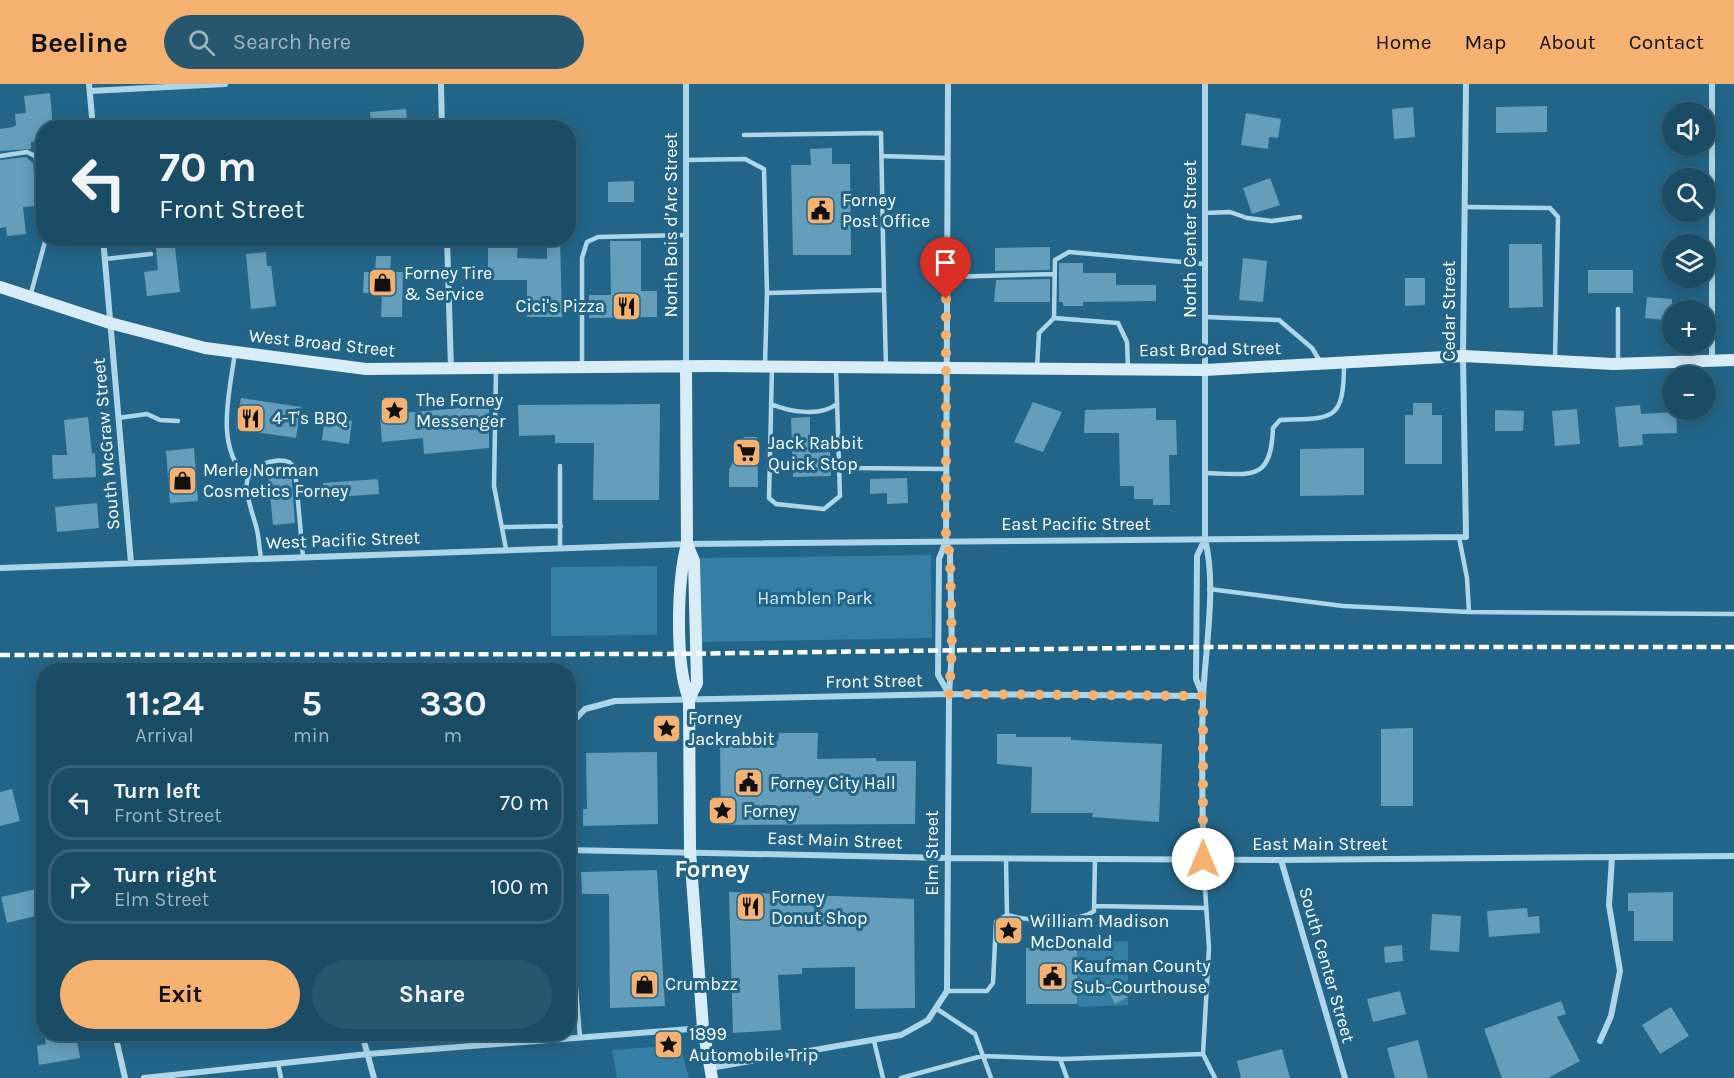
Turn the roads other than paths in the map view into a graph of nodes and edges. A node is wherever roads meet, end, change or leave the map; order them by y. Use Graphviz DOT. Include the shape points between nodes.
graph roads {
  1 [pos="225,84"];
  2 [pos="441,84"];
  3 [pos="686,84"];
  4 [pos="948,84"];
  5 [pos="1205,84"];
  6 [pos="1466,84"];
  7 [pos="1712,84"];
  8 [pos="90,88"];
  9 [pos="92,120"];
  10 [pos="442,120"];
  11 [pos="744,135"];
  12 [pos="0,156"];
  13 [pos="882,156"];
  14 [pos="947,158"];
  15 [pos="36,159"];
  16 [pos="686,159"];
  17 [pos="1465,207"];
  18 [pos="1205,213"];
  19 [pos="1300,217"];
  20 [pos="686,235"];
  21 [pos="44,246"];
  22 [pos="104,246"];
  23 [pos="447,246"];
  24 [pos="151,254"];
  25 [pos="105,259"];
  26 [pos="1205,264"];
  27 [pos="1055,274"];
  28 [pos="946,277"];
  29 [pos="0,287"];
  30 [pos="884,290"];
  31 [pos="767,293"];
  32 [pos="30,297"];
  33 [pos="1618,309"];
  34 [pos="1204,317"];
  35 [pos="1054,318"];
  36 [pos="110,323"];
  37 [pos="235,352"];
  38 [pos="1463,356"];
  39 [pos="1712,360"];
  40 [pos="1734,360"];
  41 [pos="1555,361"];
  42 [pos="1344,363"];
  43 [pos="1321,364"];
  44 [pos="1618,364"];
  45 [pos="686,366"];
  46 [pos="768,366"];
  47 [pos="836,366"];
  48 [pos="886,366"];
  49 [pos="945,366"];
  50 [pos="582,367"];
  51 [pos="1037,367"];
  52 [pos="452,369"];
  53 [pos="496,369"];
  54 [pos="1128,369"];
  55 [pos="1204,370"];
  56 [pos="771,404"];
  57 [pos="837,404"];
  58 [pos="118,418"];
  59 [pos="178,421"];
  60 [pos="839,462"];
  61 [pos="560,466"];
  62 [pos="946,469"];
  63 [pos="1205,472"];
  64 [pos="247,478"];
  65 [pos="561,526"];
  66 [pos="503,527"];
  67 [pos="1463,537"];
  68 [pos="1205,539"];
  69 [pos="946,540"];
  70 [pos="687,544"];
  71 [pos="560,548"];
  72 [pos="507,549"];
  73 [pos="303,556"];
  74 [pos="261,558"];
  75 [pos="131,563"];
  76 [pos="0,568"];
  77 [pos="1209,589"];
  78 [pos="1469,612"];
  79 [pos="1734,614"];
  80 [pos="949,694"];
  81 [pos="1203,696"];
  82 [pos="689,699"];
  83 [pos="576,719"];
  84 [pos="576,850"];
  85 [pos="690,851"];
  86 [pos="1734,856"];
  87 [pos="1612,857"];
  88 [pos="947,858"];
  89 [pos="1006,858"];
  90 [pos="1095,859"];
  91 [pos="1203,859"];
  92 [pos="1281,860"];
  93 [pos="1094,906"];
  94 [pos="1206,908"];
  95 [pos="1007,915"];
  96 [pos="576,988"];
  97 [pos="947,991"];
  98 [pos="937,1009"];
  99 [pos="703,1028"];
  100 [pos="576,1037"];
  101 [pos="580,1037"];
  102 [pos="117,1041"];
  103 [pos="364,1041"];
  104 [pos="530,1041"];
  105 [pos="874,1041"];
  106 [pos="1600,1041"];
  107 [pos="368,1054"];
  108 [pos="1203,1054"];
  109 [pos="982,1056"];
  110 [pos="1060,1059"];
  111 [pos="278,1063"];
  112 [pos="711,1073"];
  113 [pos="125,1078"];
  114 [pos="144,1078"];
  115 [pos="281,1078"];
  116 [pos="374,1078"];
  117 [pos="883,1078"];
  118 [pos="901,1078"];
  119 [pos="991,1078"];
  120 [pos="1068,1078"];
  121 [pos="1215,1078"];
  122 [pos="1345,1078"];
  1 -- 8 [label="street"];
  2 -- 10 [label="street"];
  3 -- 16 [label="street, North Bois d’Arc Street"];
  4 -- 14 [label="street, Elm Street"];
  5 -- 18 [label="street, North Center Street"];
  6 -- 17 [label="street, Cedar Street"];
  7 -- 39 [label="street"];
  8 -- 9 [label="street"];
  11 -- 13 [label="lane" via="880,133"];
  12 -- 15 [label="lane" via="27,152"];
  13 -- 14 [label="lane"];
  13 -- 30 [label="lane"];
  14 -- 28 [label="street, Elm Street"];
  16 -- 20 [label="street, North Bois d’Arc Street"];
  16 -- 31 [label="lane" via="745,159 764,170"];
  17 -- 38 [label="street, Cedar Street"];
  17 -- 41 [label="lane" via="1550,208 1558,217"];
  18 -- 19 [label="lane" via="1230,212 1272,221"];
  18 -- 26 [label="street, North Center Street"];
  20 -- 45 [label="street, North Bois d’Arc Street"];
  20 -- 50 [label="lane" via="598,237 587,242 582,258"];
  21 -- 32 [label="lane"];
  22 -- 25 [label="street, South McGraw Street"];
  23 -- 52 [label="street"];
  24 -- 25 [label="lane"];
  25 -- 36 [label="street, South McGraw Street"];
  26 -- 27 [label="lane" via="1069,252 1055,260"];
  26 -- 34 [label="street, North Center Street"];
  27 -- 28 [label="lane"];
  27 -- 35 [label="lane"];
  28 -- 49 [label="street, Elm Street"];
  29 -- 32 [label="main road, West Broad Street"];
  30 -- 31 [label="lane"];
  30 -- 48 [label="lane"];
  31 -- 46 [label="lane"];
  32 -- 36 [label="main road, West Broad Street"];
  33 -- 44 [label="lane"];
  34 -- 43 [label="lane" via="1279,320 1312,348"];
  34 -- 55 [label="street, North Center Street"];
  35 -- 51 [label="lane" via="1039,333"];
  35 -- 54 [label="lane" via="1118,323 1127,342"];
  36 -- 37 [label="main road, West Broad Street"];
  36 -- 58 [label="street, South McGraw Street"];
  37 -- 52 [label="main road, West Broad Street" via="366,369"];
  37 -- 64 [label="lane" via="227,440 235,465"];
  38 -- 41 [label="main road, East Broad Street"];
  38 -- 42 [label="main road, East Broad Street"];
  38 -- 67 [label="street, Cedar Street"];
  39 -- 40 [label="main road, East Broad Street"];
  39 -- 44 [label="main road, East Broad Street"];
  41 -- 44 [label="main road, East Broad Street"];
  42 -- 43 [label="main road, East Broad Street"];
  42 -- 63 [label="lane" via="1339,408 1333,414 1280,420 1273,428 1272,454 1253,474"];
  43 -- 55 [label="main road, East Broad Street"];
  45 -- 46 [label="main road, East Broad Street"];
  45 -- 50 [label="main road, West Broad Street"];
  45 -- 70 [label="main road"];
  46 -- 47 [label="main road, East Broad Street"];
  46 -- 56 [label="lane"];
  47 -- 48 [label="main road, East Broad Street"];
  47 -- 57 [label="lane"];
  48 -- 49 [label="main road, East Broad Street"];
  49 -- 51 [label="main road, East Broad Street"];
  49 -- 62 [label="street, Elm Street"];
  50 -- 53 [label="main road, West Broad Street"];
  51 -- 54 [label="main road, East Broad Street"];
  52 -- 53 [label="main road, West Broad Street"];
  53 -- 66 [label="lane" via="494,486"];
  54 -- 55 [label="main road, East Broad Street"];
  55 -- 63 [label="street, North Center Street"];
  56 -- 57 [label="lane" via="787,411 828,411"];
  56 -- 60 [label="lane" via="769,498 776,504 824,509 840,496"];
  57 -- 60 [label="lane"];
  58 -- 59 [label="lane" via="147,414"];
  58 -- 75 [label="street, South McGraw Street"];
  60 -- 62 [label="lane" via="855,468"];
  61 -- 65 [label="lane"];
  62 -- 69 [label="street, Elm Street"];
  63 -- 68 [label="street, North Center Street"];
  64 -- 73 [label="lane" via="255,467 275,460 289,462 295,468"];
  64 -- 74 [label="lane" via="246,491"];
  65 -- 66 [label="lane"];
  65 -- 71 [label="lane"];
  66 -- 72 [label="lane"];
  67 -- 68 [label="street, East Pacific Street"];
  67 -- 78 [label="lane"];
  68 -- 69 [label="street, East Pacific Street"];
  68 -- 77 [label="street, North Center Street"];
  68 -- 81 [label="street, North Center Street" via="1197,556 1196,679"];
  69 -- 70 [label="street, East Pacific Street"];
  69 -- 80 [label="street, Elm Street" via="950,554 952,638"];
  69 -- 80 [label="street, Elm Street" via="939,559 938,675"];
  70 -- 71 [label="street, West Pacific Street"];
  70 -- 82 [label="main road" via="681,564 680,652 682,682"];
  70 -- 82 [label="main road" via="694,561 697,683"];
  71 -- 72 [label="street, West Pacific Street"];
  72 -- 73 [label="street, West Pacific Street"];
  73 -- 74 [label="street, West Pacific Street"];
  74 -- 75 [label="street, West Pacific Street"];
  75 -- 76 [label="street, West Pacific Street"];
  77 -- 78 [label="lane" via="1343,606"];
  77 -- 81 [label="street, North Center Street"];
  78 -- 79 [label="lane"];
  80 -- 81 [label="street, Front Street"];
  80 -- 82 [label="street, Front Street"];
  80 -- 88 [label="street, Elm Street"];
  81 -- 91 [label="street"];
  82 -- 83 [label="street, Front Street" via="600,703 585,709"];
  82 -- 85 [label="main road"];
  84 -- 85 [label="street, East Main Street"];
  85 -- 88 [label="street, East Main Street"];
  85 -- 99 [label="main road"];
  86 -- 87 [label="street, East Main Street"];
  87 -- 92 [label="street, East Main Street"];
  87 -- 106 [label="street" via="1609,905 1620,971 1611,1016"];
  88 -- 89 [label="street, East Main Street"];
  88 -- 97 [label="street, Elm Street"];
  89 -- 90 [label="street, East Main Street"];
  89 -- 95 [label="lane"];
  90 -- 91 [label="street, East Main Street"];
  90 -- 93 [label="lane"];
  91 -- 92 [label="street, East Main Street"];
  91 -- 94 [label="lane"];
  92 -- 122 [label="street, South Center Street"];
  93 -- 94 [label="lane"];
  93 -- 95 [label="lane" via="1094,911 1084,918"];
  94 -- 108 [label="lane" via="1208,960"];
  95 -- 97 [label="lane" via="996,922 993,983 987,991"];
  96 -- 101 [label="lane"];
  97 -- 98 [label="street, Elm Street"];
  98 -- 105 [label="street, Elm Street" via="914,1030"];
  98 -- 109 [label="lane" via="975,1034"];
  99 -- 101 [label="street"];
  99 -- 112 [label="main road"];
  100 -- 101 [label="street"];
  102 -- 113 [label="street"];
  103 -- 107 [label="street"];
  104 -- 107 [label="street"];
  105 -- 112 [label="street, Elm Street"];
  105 -- 117 [label="lane"];
  107 -- 111 [label="street"];
  107 -- 116 [label="street"];
  108 -- 110 [label="lane"];
  108 -- 121 [label="lane"];
  109 -- 110 [label="lane"];
  109 -- 118 [label="lane"];
  109 -- 119 [label="lane"];
  110 -- 120 [label="lane"];
  111 -- 114 [label="street"];
  111 -- 115 [label="lane"];
}
